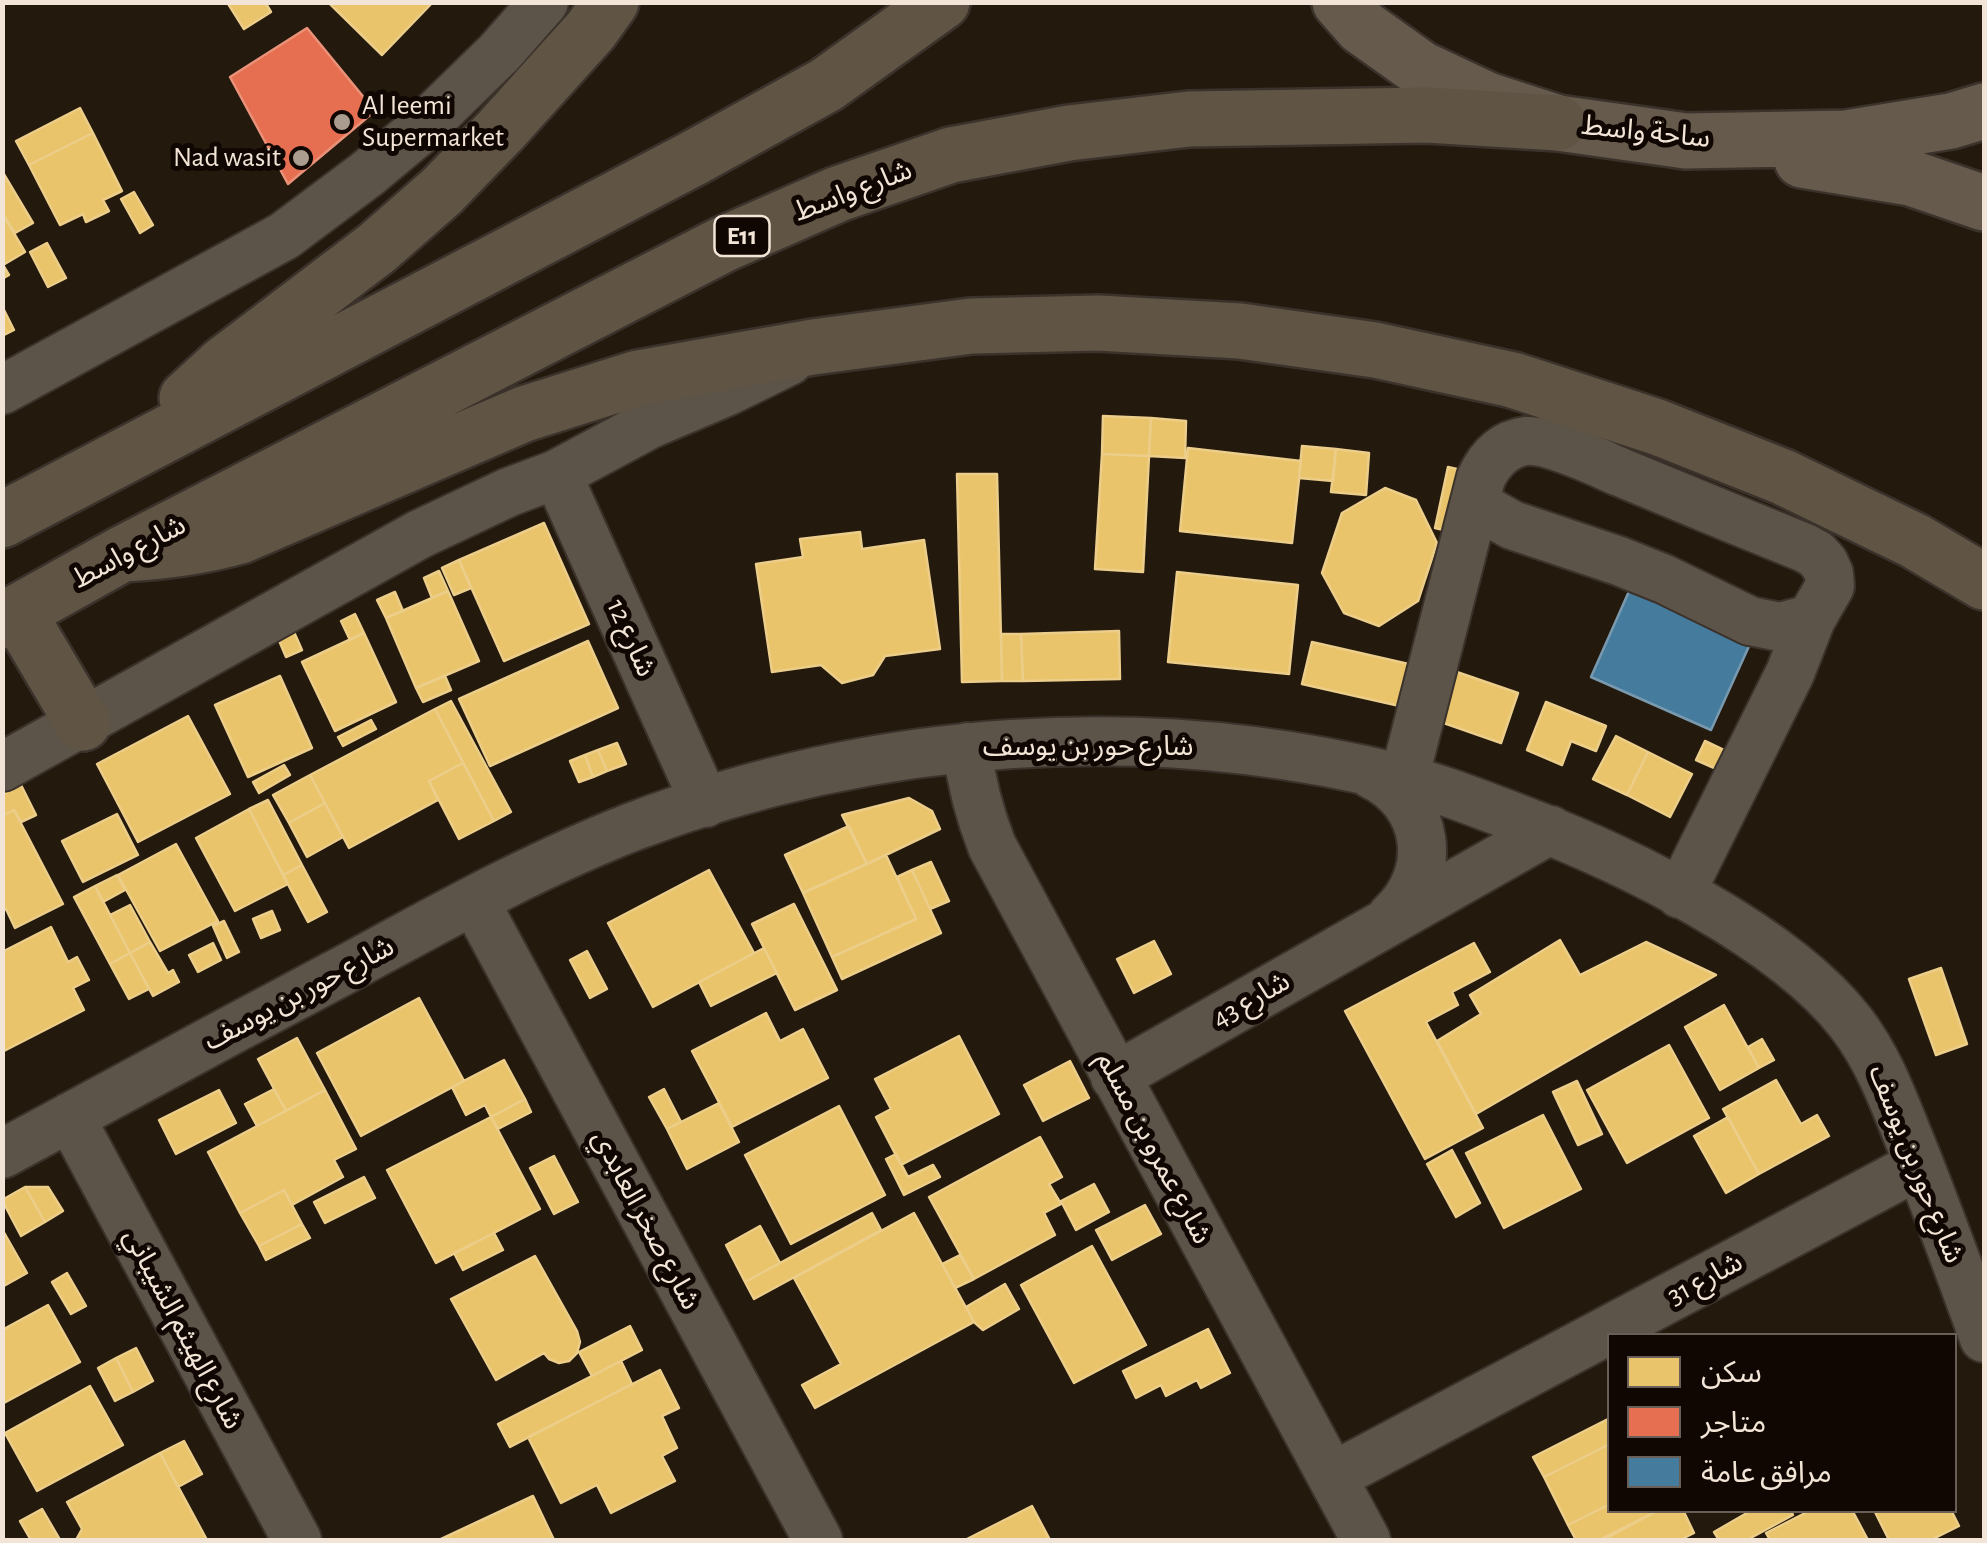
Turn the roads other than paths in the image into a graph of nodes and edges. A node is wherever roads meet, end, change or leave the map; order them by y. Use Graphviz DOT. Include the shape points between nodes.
graph roads {
  1 [pos="544,2"];
  2 [pos="611,2"];
  3 [pos="942,2"];
  4 [pos="1340,2"];
  5 [pos="1984,111"];
  6 [pos="1558,123"];
  7 [pos="1686,140"];
  8 [pos="1984,203"];
  9 [pos="813,347"];
  10 [pos="1513,380"];
  11 [pos="2,390"];
  12 [pos="154,439"];
  13 [pos="1584,457"];
  14 [pos="556,474"];
  15 [pos="1475,504"];
  16 [pos="2,520"];
  17 [pos="1915,541"];
  18 [pos="1805,548"];
  19 [pos="122,554"];
  20 [pos="1984,582"];
  21 [pos="10,617"];
  22 [pos="1811,619"];
  23 [pos="83,723"];
  24 [pos="967,747"];
  25 [pos="2,767"];
  26 [pos="1384,775"];
  27 [pos="705,803"];
  28 [pos="1550,830"];
  29 [pos="1680,894"];
  30 [pos="474,900"];
  31 [pos="1386,922"];
  32 [pos="1116,1078"];
  33 [pos="70,1118"];
  34 [pos="2,1154"];
  35 [pos="1919,1165"];
  36 [pos="1984,1338"];
  37 [pos="1332,1477"];
  38 [pos="297,1540"];
  39 [pos="818,1540"];
  40 [pos="1366,1540"];
  1 -- 11 [label="street" via="420,129 284,236"];
  2 -- 12 [label="highway" via="442,191 199,385"];
  3 -- 12 [label="highway" via="826,85"];
  4 -- 6 [label="main road, ساحة واسط" via="1362,27 1421,69"];
  5 -- 7 [label="main road, ساحة واسط" via="1846,138"];
  6 -- 7 [label="main road, ساحة واسط"];
  6 -- 19 [label="highway, شارع واسط / E11" via="1427,115 1189,119 951,154 724,244"];
  7 -- 8 [label="main road" via="1911,178"];
  9 -- 10 [label="highway" via="971,326 1098,324 1240,332 1375,350"];
  9 -- 14 [label="street"];
  9 -- 19 [label="highway" via="583,394 240,536 202,547"];
  10 -- 13 [label="street"];
  10 -- 17 [label="highway" via="1782,476"];
  12 -- 16 [label="highway"];
  13 -- 15 [label="street" via="1539,442 1514,444 1487,466"];
  13 -- 18 [label="street"];
  14 -- 23 [label="street" via="420,534"];
  14 -- 27 [label="street, شارع 12"];
  15 -- 22 [label="street" via="1512,525 1664,579 1750,622 1780,627"];
  15 -- 26 [label="street"];
  17 -- 18 [label="street"];
  17 -- 20 [label="highway"];
  18 -- 22 [label="street" via="1829,574 1830,586"];
  19 -- 21 [label="highway, شارع واسط / E11"];
  21 -- 23 [label="highway"];
  22 -- 29 [label="street"];
  23 -- 25 [label="street"];
  24 -- 26 [label="street, شارع حور بن يوسف" via="1166,744"];
  24 -- 27 [label="street, شارع حور بن يوسف" via="846,764"];
  24 -- 32 [label="street, شارع عمرو بن مسلم" via="992,846"];
  26 -- 28 [label="street, شارع حور بن يوسف"];
  26 -- 31 [label="street, شارع 43" via="1416,816 1422,839 1416,886"];
  27 -- 30 [label="street, شارع حور بن يوسف" via="579,849"];
  28 -- 29 [label="street, شارع حور بن يوسف"];
  28 -- 31 [label="street, شارع 43"];
  29 -- 35 [label="street, شارع حور بن يوسف" via="1771,950 1834,1002 1874,1057"];
  30 -- 33 [label="street, شارع حور بن يوسف"];
  30 -- 39 [label="street, شارع صخر العابدي"];
  31 -- 32 [label="street, شارع 43"];
  32 -- 37 [label="street, شارع عمرو بن مسلم"];
  33 -- 34 [label="street, شارع حور بن يوسف"];
  33 -- 38 [label="street, شارع الهيثم الشيباني"];
  35 -- 36 [label="street, شارع حور بن يوسف"];
  35 -- 37 [label="street, شارع 31"];
  37 -- 40 [label="street, شارع عمرو بن مسلم"];
}
